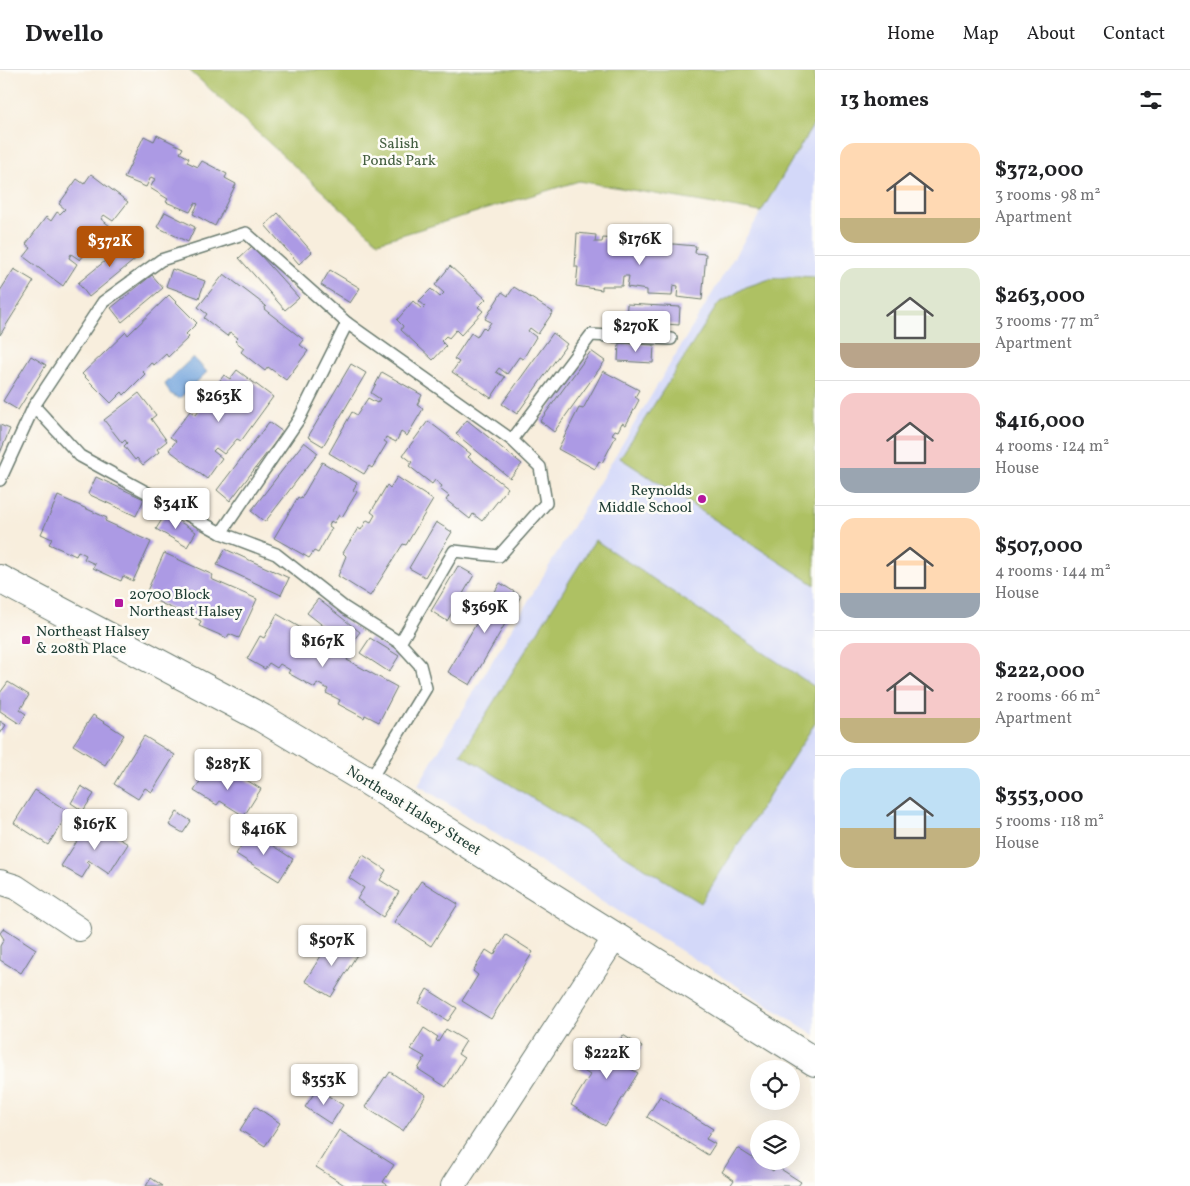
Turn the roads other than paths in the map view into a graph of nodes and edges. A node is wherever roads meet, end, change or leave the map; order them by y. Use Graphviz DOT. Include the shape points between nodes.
graph roads {
  1 [pos="347,323"];
  2 [pos="671,339"];
  3 [pos="34,406"];
  4 [pos="512,440"];
  5 [pos="0,480"];
  6 [pos="221,532"];
  7 [pos="0,579"];
  8 [pos="400,643"];
  9 [pos="369,782"];
  10 [pos="0,882"];
  11 [pos="79,929"];
  12 [pos="616,936"];
  13 [pos="815,1062"];
  14 [pos="453,1186"];
  1 -- 3 [label="lane" via="246,232 161,260 103,302"];
  1 -- 4 [label="lane"];
  1 -- 6 [label="lane" via="299,420"];
  2 -- 4 [label="lane" via="591,335"];
  3 -- 5 [label="lane"];
  3 -- 6 [label="lane" via="80,456"];
  4 -- 8 [label="lane" via="540,467 546,503 499,556 454,552"];
  6 -- 8 [label="lane" via="276,554 345,608"];
  7 -- 9 [label="street, Northeast Halsey Street" via="262,718"];
  8 -- 9 [label="lane" via="420,665 426,688"];
  9 -- 12 [label="street, Northeast Halsey Street"];
  10 -- 11 [label="street" via="16,887"];
  12 -- 13 [label="street, Northeast Halsey Street"];
  12 -- 14 [label="street"];
}
